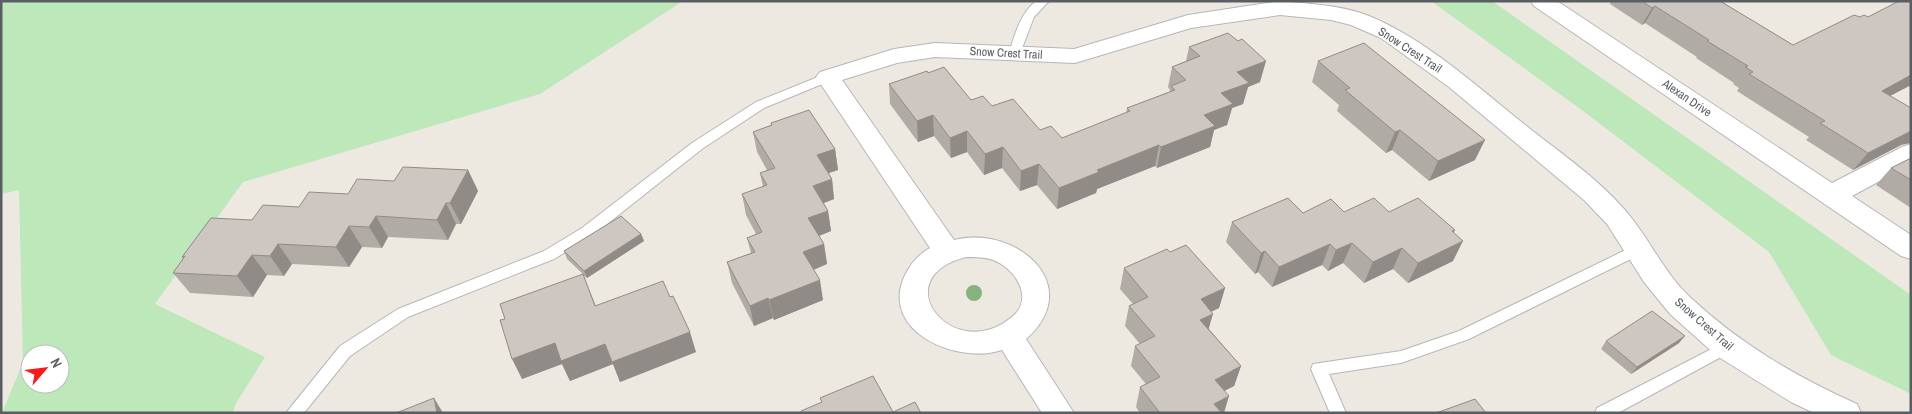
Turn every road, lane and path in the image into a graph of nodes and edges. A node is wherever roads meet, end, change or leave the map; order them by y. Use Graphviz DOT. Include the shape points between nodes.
graph roads {
  1 [pos="1044,1"];
  2 [pos="1542,1"];
  3 [pos="1278,5"];
  4 [pos="1015,53"];
  5 [pos="828,77"];
  6 [pos="1911,153"];
  7 [pos="1832,195"];
  8 [pos="1638,249"];
  9 [pos="1911,249"];
  10 [pos="948,252"];
  11 [pos="1009,337"];
  12 [pos="1727,347"];
  13 [pos="294,413"];
  14 [pos="1059,413"];
  15 [pos="1338,413"];
  16 [pos="1603,413"];
  17 [pos="1846,413"];
  1 -- 4 [label="lane" via="1024,22"];
  2 -- 7 [label="street, Alexan Drive"];
  3 -- 4 [label="street, Snow Crest Trail" via="1188,22 1075,56"];
  3 -- 8 [label="street, Snow Crest Trail" via="1359,20 1389,33 1457,82 1593,193 1616,217"];
  4 -- 5 [label="street, Snow Crest Trail" via="935,50 894,56"];
  5 -- 10 [label="street"];
  5 -- 13 [label="lane" via="760,105 697,146 587,232 549,255 403,313 345,351"];
  6 -- 7 [label="street"];
  7 -- 9 [label="street, Alexan Drive"];
  8 -- 12 [label="street, Snow Crest Trail" via="1680,306"];
  8 -- 15 [label="lane" via="1464,335 1401,357 1319,369"];
  10 -- 11 [label="street" via="966,247 987,248 1022,264 1032,278 1037,294 1034,311 1025,325"];
  10 -- 11 [label="street" via="932,260 920,272 914,286 914,302 920,317 932,330 963,342 990,343"];
  11 -- 14 [label="street"];
  12 -- 16 [label="lane"];
  12 -- 17 [label="street, Snow Crest Trail" via="1802,392"];
}
